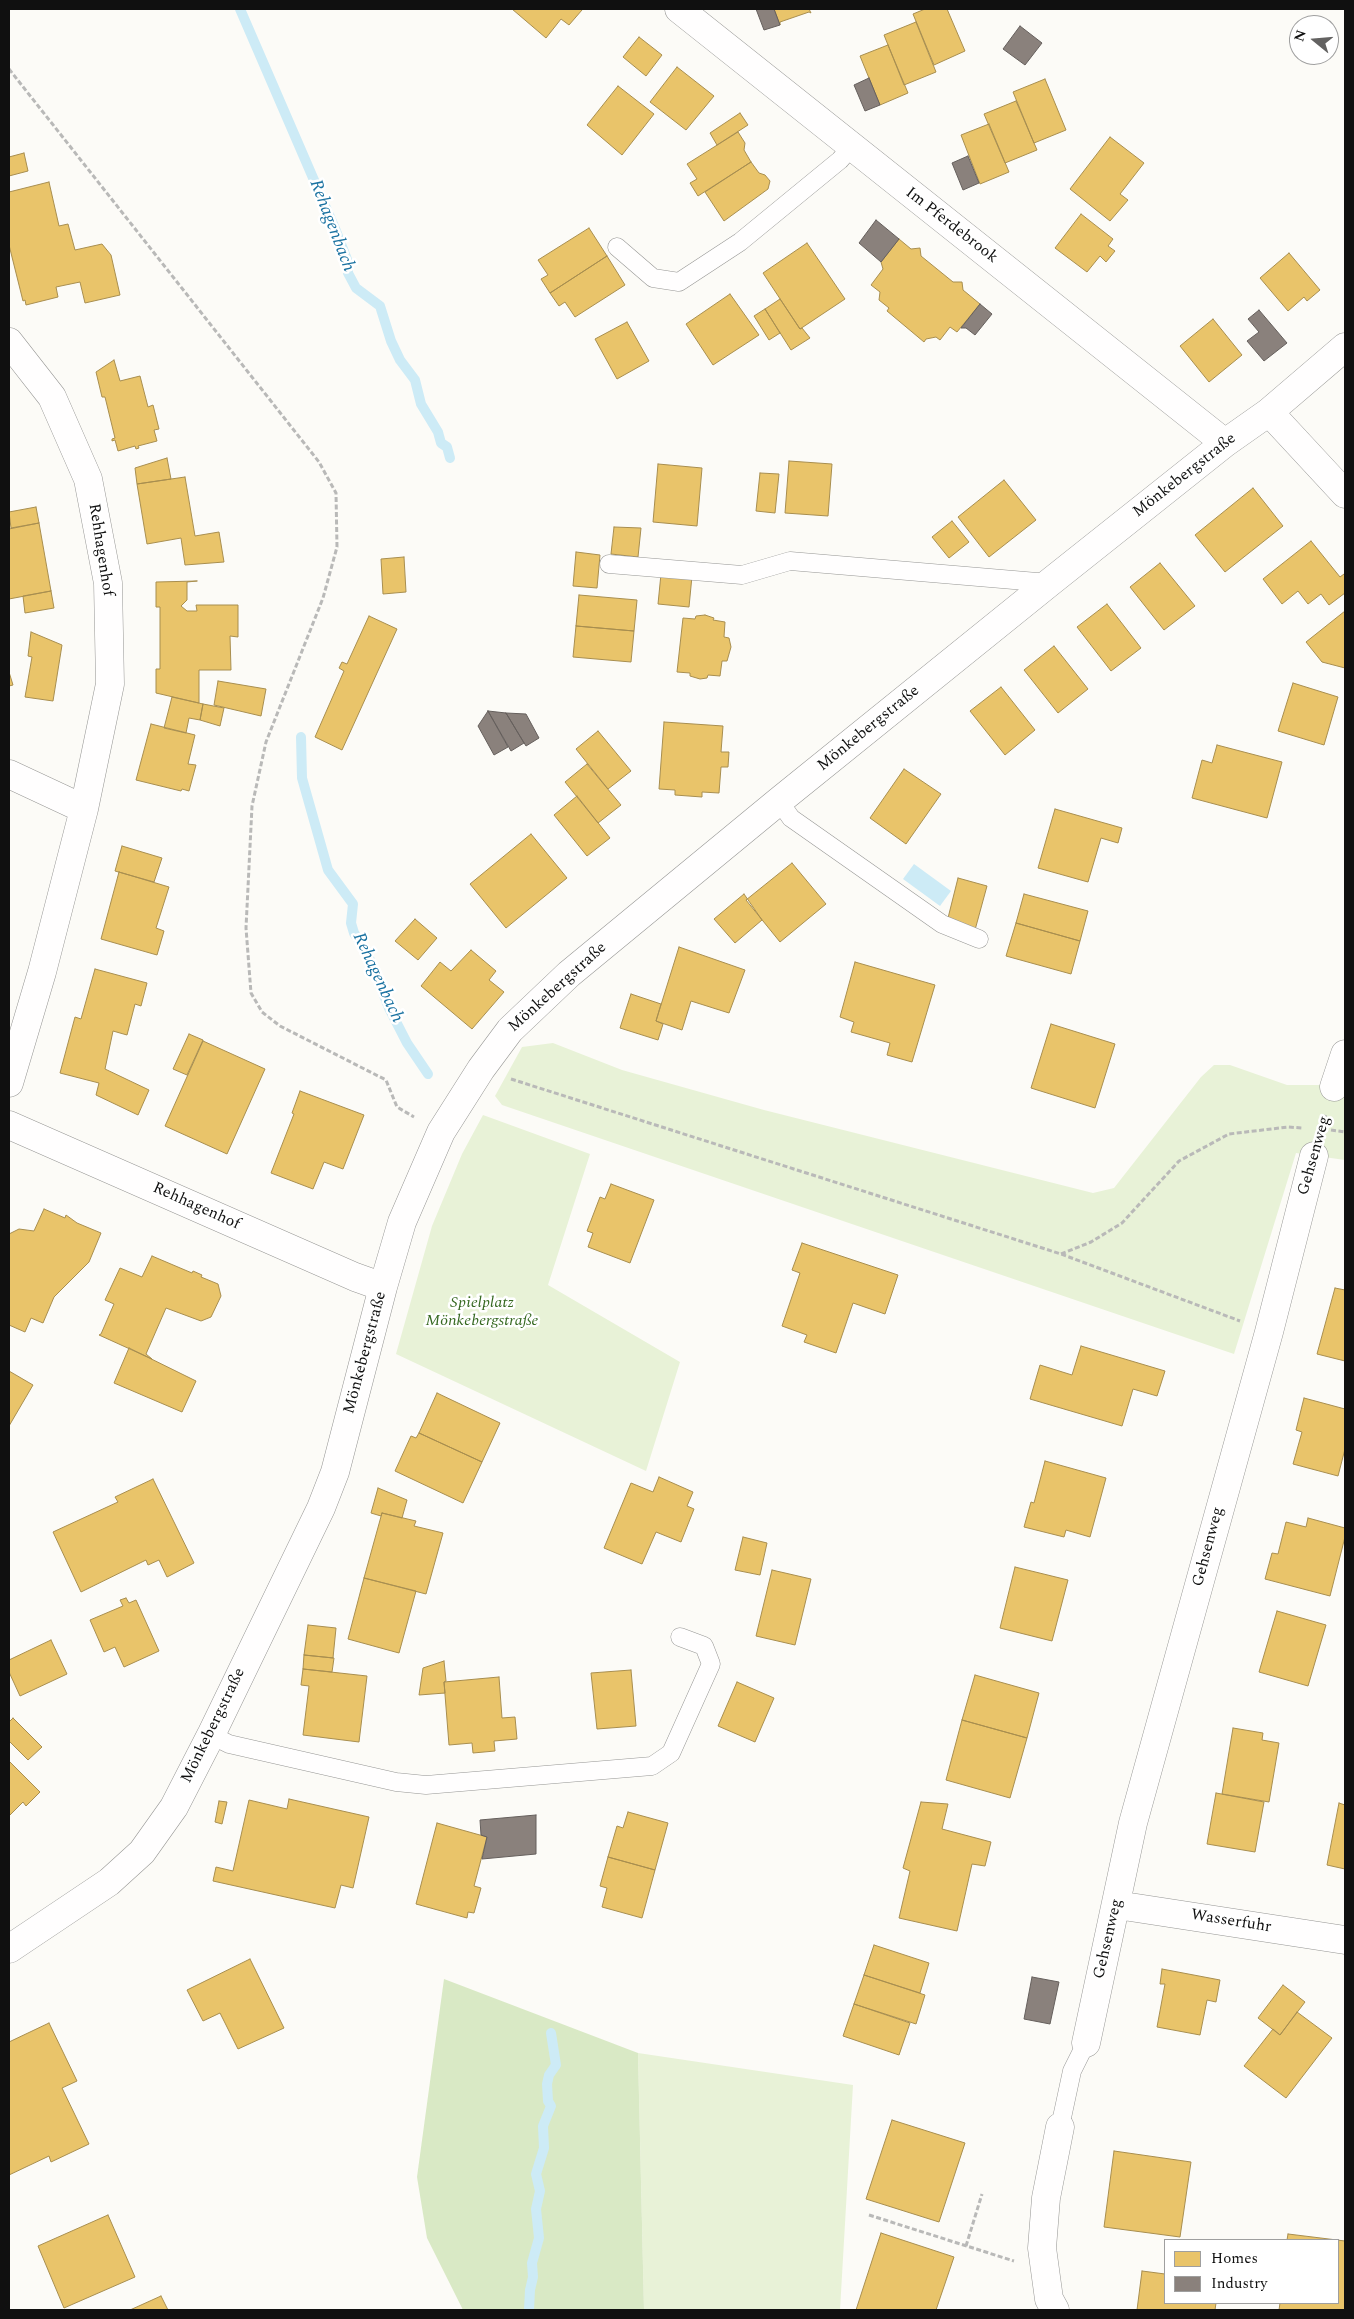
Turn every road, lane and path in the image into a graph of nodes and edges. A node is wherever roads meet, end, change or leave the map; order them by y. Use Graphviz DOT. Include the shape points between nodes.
graph roads {
  1 [pos="679,9"];
  2 [pos="9,69"];
  3 [pos="851,147"];
  4 [pos="617,247"];
  5 [pos="9,342"];
  6 [pos="1345,348"];
  7 [pos="1269,412"];
  8 [pos="1225,443"];
  9 [pos="1345,494"];
  10 [pos="609,564"];
  11 [pos="1049,583"];
  12 [pos="9,774"];
  13 [pos="779,801"];
  14 [pos="84,809"];
  15 [pos="978,939"];
  16 [pos="1345,1054"];
  17 [pos="480,1069"];
  18 [pos="9,1083"];
  19 [pos="1334,1087"];
  20 [pos="9,1125"];
  21 [pos="1305,1128"];
  22 [pos="1313,1129"];
  23 [pos="441,1132"];
  24 [pos="1314,1156"];
  25 [pos="1061,1254"];
  26 [pos="383,1287"];
  27 [pos="1269,1332"];
  28 [pos="680,1636"];
  29 [pos="211,1735"];
  30 [pos="1116,1905"];
  31 [pos="1345,1940"];
  32 [pos="9,1949"];
  33 [pos="1086,2043"];
  34 [pos="1060,2127"];
  35 [pos="982,2194"];
  36 [pos="869,2215"];
  37 [pos="966,2246"];
  38 [pos="1045,2271"];
  39 [pos="1055,2310"];
  1 -- 3 [label="street, Im Pferdebrook"];
  2 -- 23 [label="path" via="319,462 336,492 337,547 323,598 266,742 252,806 246,928 251,993 262,1012 280,1026 386,1080 397,1107"];
  3 -- 4 [label="lane" via="840,160 740,242 678,282 653,278"];
  3 -- 8 [label="street, Im Pferdebrook"];
  5 -- 14 [label="street, Rehhagenhof" via="52,397 88,479 108,583 110,684"];
  6 -- 7 [label="street, Mönkebergstraße"];
  7 -- 8 [label="street, Mönkebergstraße"];
  7 -- 9 [label="street"];
  8 -- 11 [label="street, Mönkebergstraße"];
  10 -- 11 [label="lane" via="742,575 790,561"];
  11 -- 13 [label="street, Mönkebergstraße"];
  12 -- 14 [label="street"];
  13 -- 15 [label="lane" via="792,818 942,924"];
  13 -- 17 [label="street, Mönkebergstraße" via="569,974 510,1030"];
  14 -- 18 [label="street, Rehhagenhof" via="42,972"];
  16 -- 19 [label="street"];
  17 -- 23 [label="street, Mönkebergstraße"];
  17 -- 25 [label="path"];
  19 -- 22 [label="path, Gehsenweg" via="1322,1129"];
  20 -- 26 [label="street, Rehhagenhof"];
  21 -- 25 [label="path" via="1229,1134 1179,1161 1122,1224"];
  23 -- 26 [label="street, Mönkebergstraße" via="402,1222"];
  24 -- 27 [label="street, Gehsenweg"];
  25 -- 27 [label="path"];
  26 -- 29 [label="street, Mönkebergstraße" via="335,1472 321,1508"];
  27 -- 30 [label="street, Gehsenweg" via="1133,1823"];
  28 -- 29 [label="lane" via="704,1646 711,1664 671,1753 652,1766 426,1785 396,1782 229,1744"];
  29 -- 32 [label="street, Mönkebergstraße" via="174,1807 142,1852 110,1882"];
  30 -- 31 [label="street, Wasserfuhr"];
  30 -- 33 [label="street, Gehsenweg"];
  33 -- 34 [label="lane" via="1072,2070"];
  34 -- 38 [label="street" via="1046,2198 1042,2248"];
  35 -- 37 [label="path"];
  36 -- 37 [label="path"];
  37 -- 38 [label="path"];
  38 -- 39 [label="street" via="1049,2299"];
}
